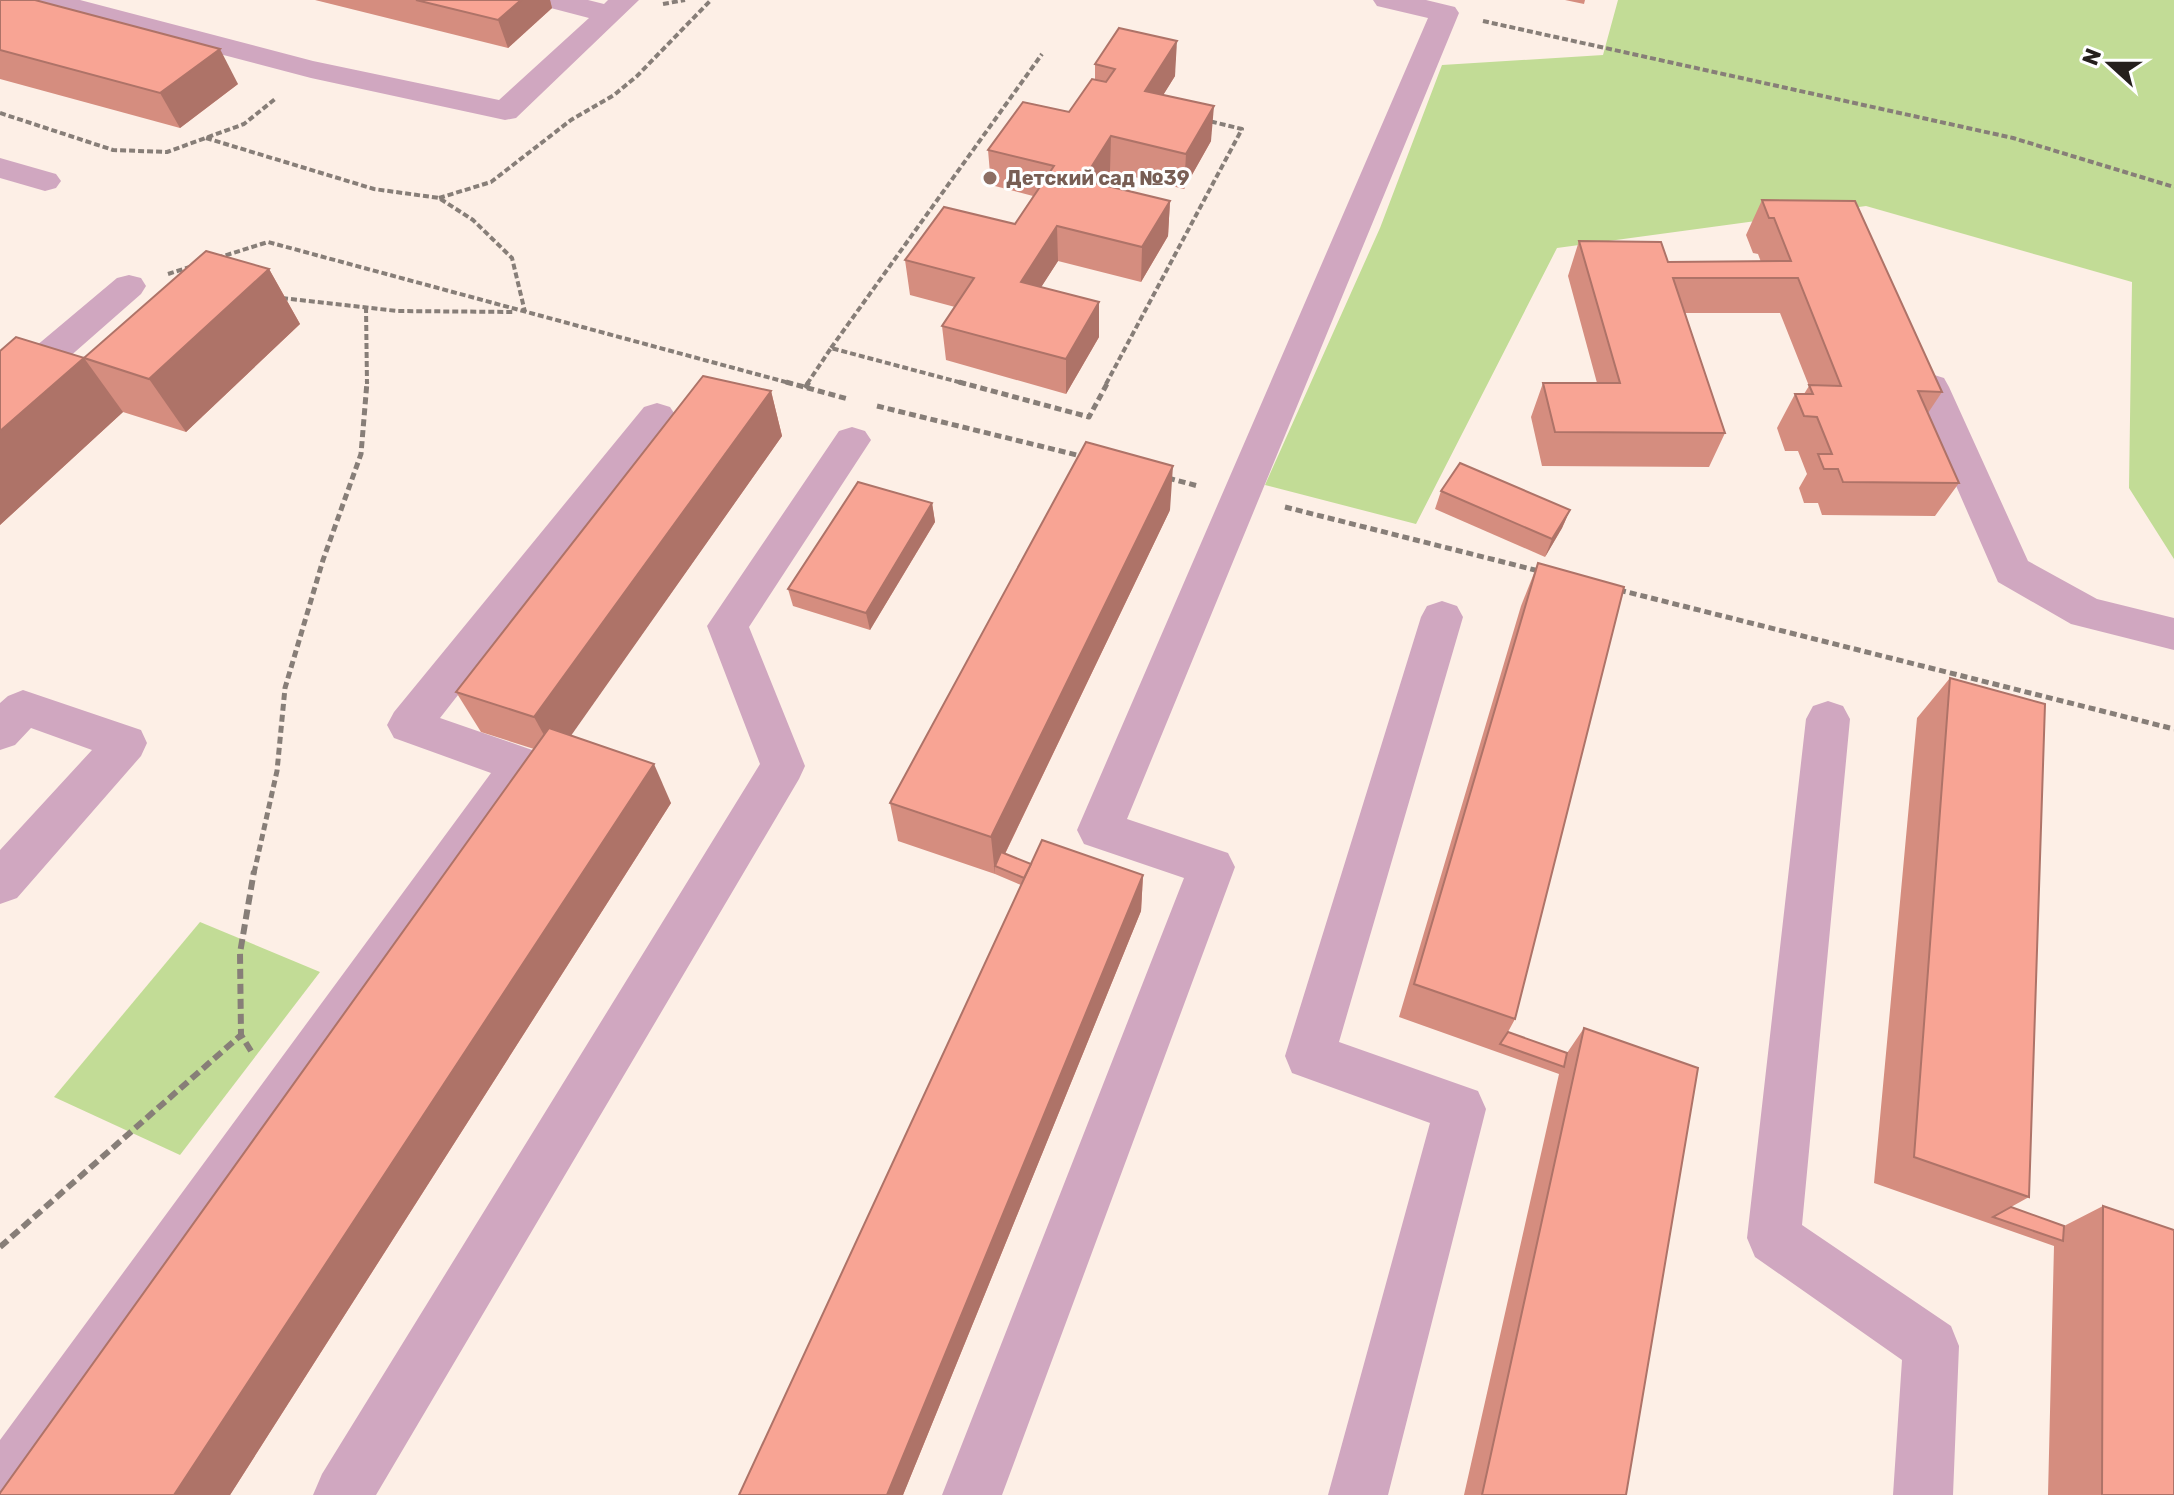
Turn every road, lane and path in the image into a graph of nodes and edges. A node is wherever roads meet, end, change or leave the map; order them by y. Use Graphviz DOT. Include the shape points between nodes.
graph roads {
  1 [pos="46,0"];
  2 [pos="553,0"];
  3 [pos="711,0"];
  4 [pos="1387,0"];
  5 [pos="618,7"];
  6 [pos="1445,13"];
  7 [pos="1042,54"];
  8 [pos="311,69"];
  9 [pos="0,113"];
  10 [pos="1205,121"];
  11 [pos="206,138"];
  12 [pos="0,168"];
  13 [pos="45,181"];
  14 [pos="2174,187"];
  15 [pos="439,198"];
  16 [pos="212,260"];
  17 [pos="198,264"];
  18 [pos="129,286"];
  19 [pos="277,297"];
  20 [pos="366,307"];
  21 [pos="525,312"];
  22 [pos="831,348"];
  23 [pos="0,383"];
  24 [pos="1931,387"];
  25 [pos="805,388"];
  26 [pos="856,414"];
  27 [pos="657,416"];
  28 [pos="1090,459"];
  29 [pos="1166,478"];
  30 [pos="1241,497"];
  31 [pos="1550,573"];
  32 [pos="1611,588"];
  33 [pos="1442,617"];
  34 [pos="2174,634"];
  35 [pos="1828,719"];
  36 [pos="2174,729"];
  37 [pos="0,732"];
  38 [pos="0,883"];
  39 [pos="241,1035"];
  40 [pos="281,1100"];
  41 [pos="0,1247"];
  42 [pos="0,1489"];
  43 [pos="343,1495"];
  44 [pos="972,1495"];
  45 [pos="1358,1495"];
  46 [pos="1923,1495"];
  1 -- 8 [label="lane"];
  2 -- 5 [label="lane"];
  3 -- 15 [label="path" via="614,95 571,120 491,182"];
  4 -- 6 [label="lane"];
  5 -- 8 [label="lane" via="505,111"];
  6 -- 14 [label="path" via="2013,138"];
  6 -- 30 [label="lane"];
  7 -- 22 [label="path"];
  8 -- 11 [label="path" via="244,124"];
  9 -- 11 [label="path" via="113,150 167,152"];
  10 -- 22 [label="path" via="1242,129 1089,417"];
  11 -- 15 [label="path" via="374,189"];
  12 -- 13 [label="lane"];
  15 -- 21 [label="path" via="473,220 512,258"];
  16 -- 21 [label="path" via="268,242"];
  17 -- 18 [label="path"];
  18 -- 23 [label="lane" via="30,371"];
  19 -- 20 [label="path"];
  20 -- 21 [label="path"];
  20 -- 39 [label="path" via="361,454 285,688 277,771 240,953"];
  21 -- 25 [label="path"];
  22 -- 25 [label="path"];
  24 -- 34 [label="lane" via="2012,571 2086,613"];
  25 -- 26 [label="path"];
  26 -- 28 [label="path"];
  26 -- 43 [label="lane" via="728,626 783,766"];
  27 -- 40 [label="lane" via="409,725 522,765"];
  29 -- 30 [label="path"];
  30 -- 31 [label="path"];
  30 -- 44 [label="lane" via="1100,830 1212,867"];
  32 -- 36 [label="path"];
  33 -- 45 [label="lane" via="1310,1056 1460,1109"];
  35 -- 46 [label="lane" via="1774,1238 1931,1346"];
  37 -- 38 [label="lane" via="23,708 125,743"];
  39 -- 40 [label="path"];
  39 -- 41 [label="path"];
  40 -- 42 [label="lane"];
}
